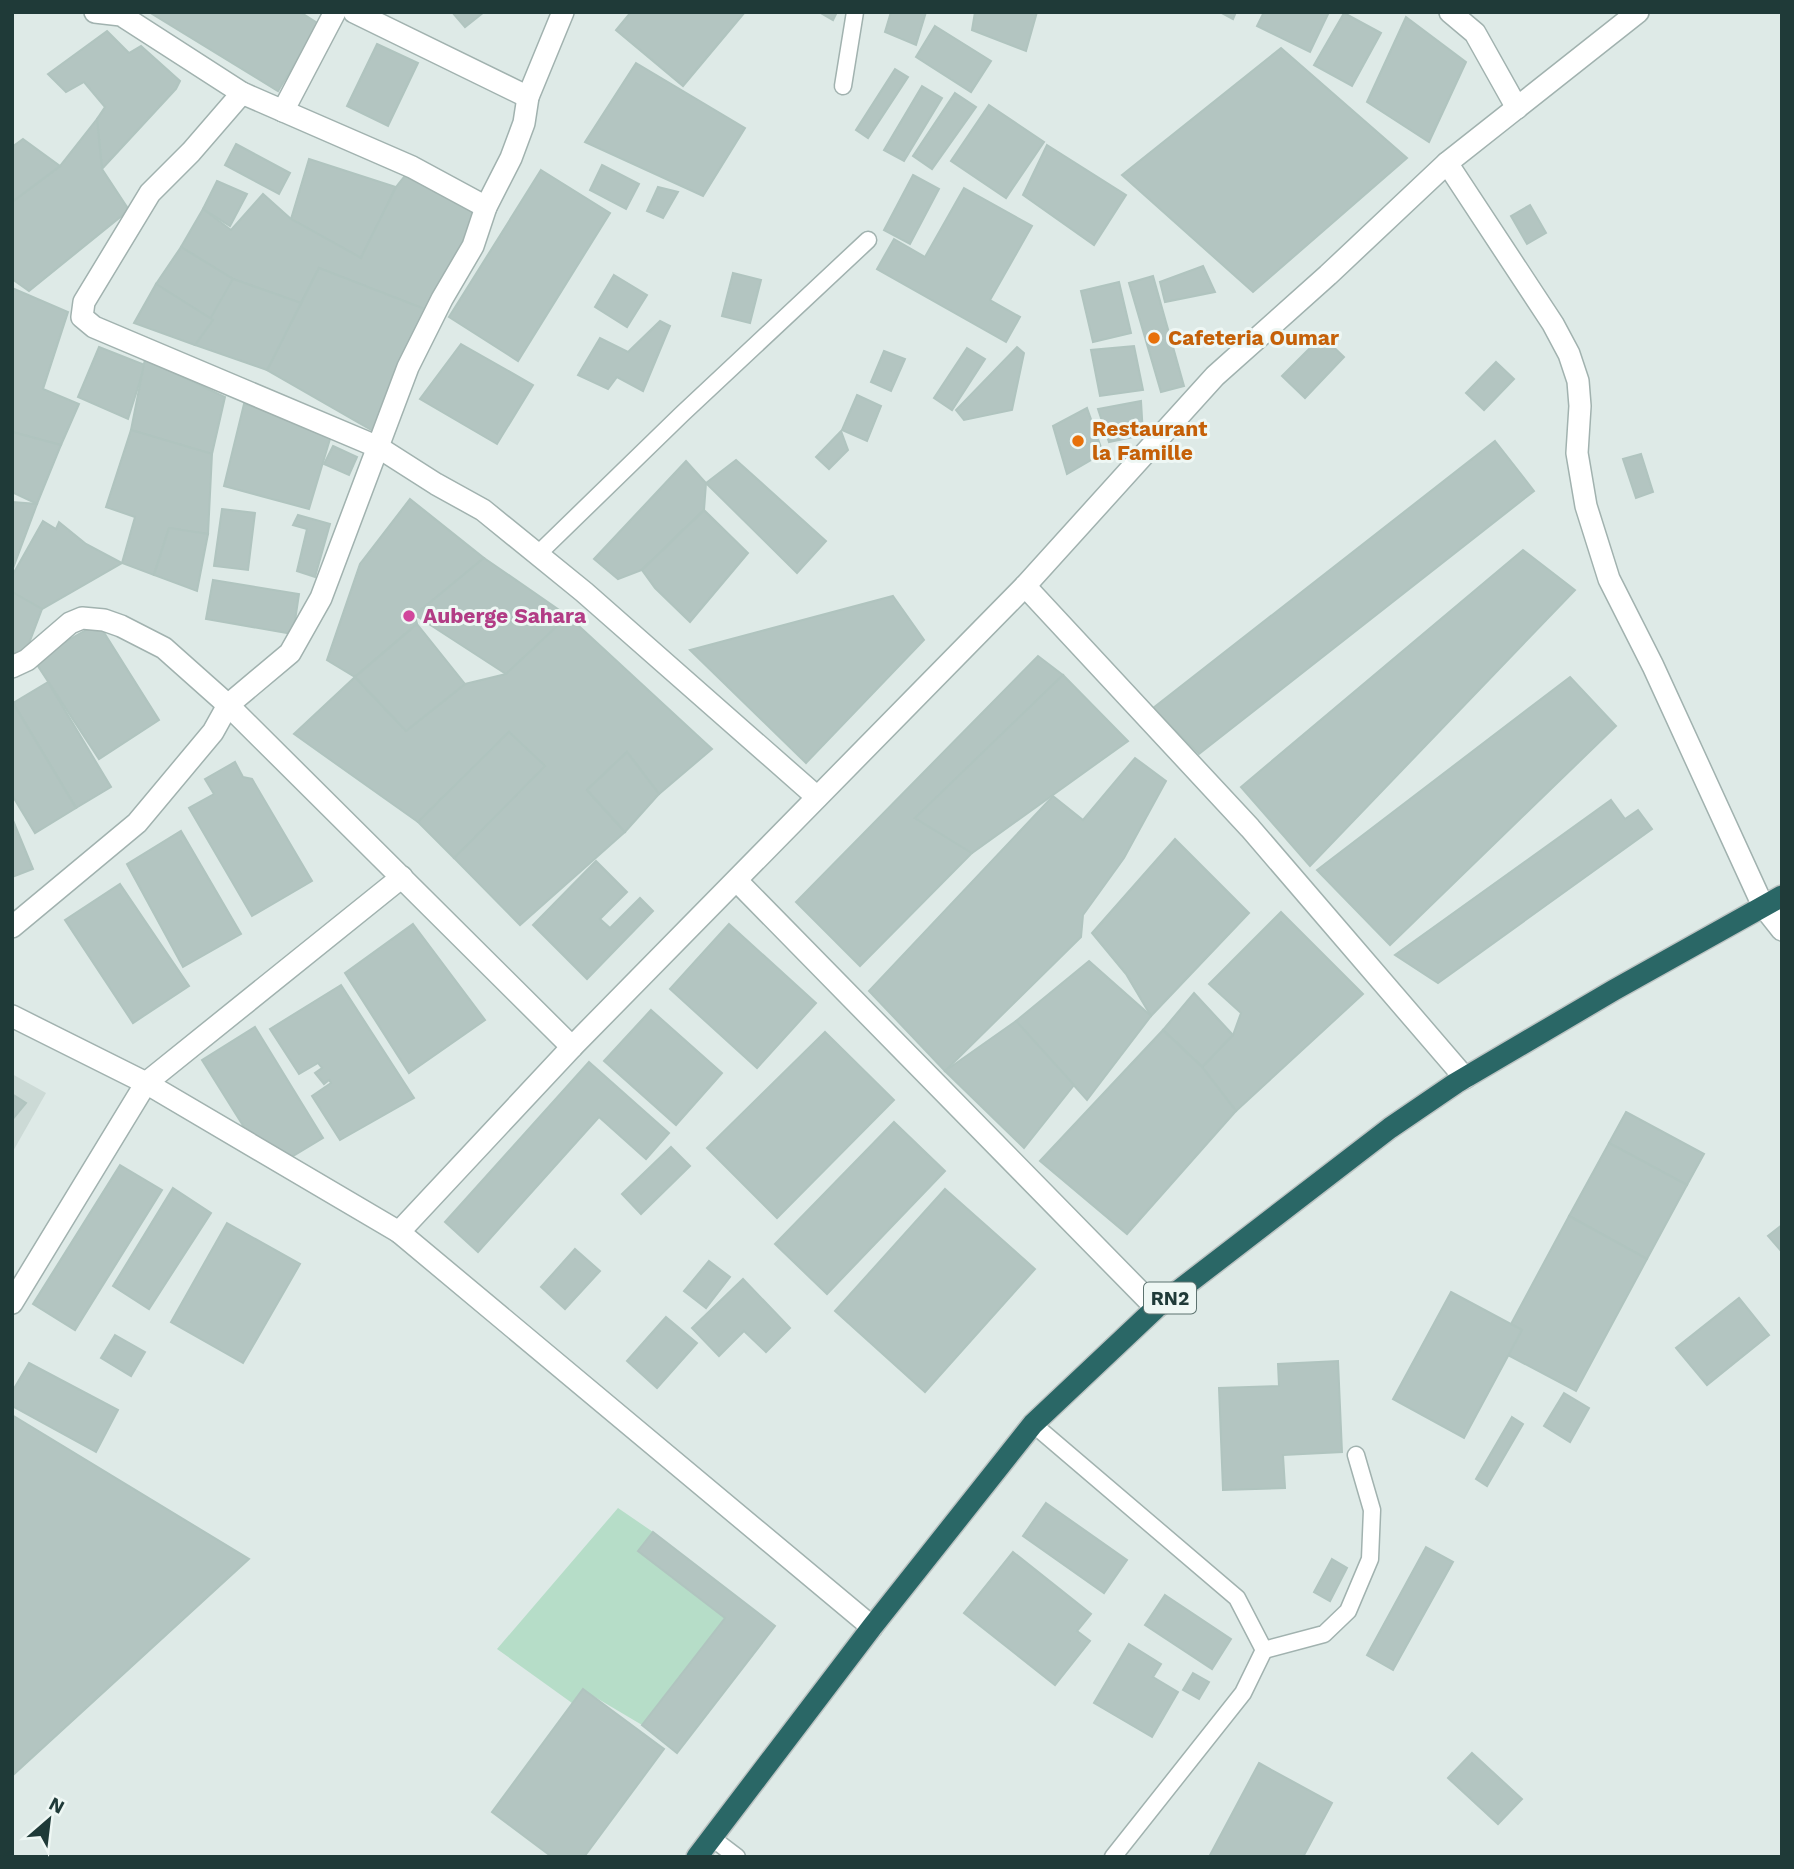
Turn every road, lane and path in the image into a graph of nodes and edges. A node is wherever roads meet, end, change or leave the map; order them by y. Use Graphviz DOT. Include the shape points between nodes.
graph roads {
  1 [pos="95,12"];
  2 [pos="335,12"];
  3 [pos="354,12"];
  4 [pos="563,12"];
  5 [pos="855,12"];
  6 [pos="1450,12"];
  7 [pos="1638,12"];
  8 [pos="122,14"];
  9 [pos="843,86"];
  10 [pos="242,93"];
  11 [pos="528,97"];
  12 [pos="1517,108"];
  13 [pos="283,111"];
  14 [pos="1447,163"];
  15 [pos="486,207"];
  16 [pos="868,240"];
  17 [pos="378,447"];
  18 [pos="538,554"];
  19 [pos="1025,586"];
  20 [pos="12,667"];
  21 [pos="228,705"];
  22 [pos="817,797"];
  23 [pos="402,877"];
  24 [pos="737,881"];
  25 [pos="1772,901"];
  26 [pos="12,927"];
  27 [pos="1782,930"];
  28 [pos="12,1016"];
  29 [pos="572,1047"];
  30 [pos="1465,1078"];
  31 [pos="146,1083"];
  32 [pos="399,1232"];
  33 [pos="12,1303"];
  34 [pos="1156,1308"];
  35 [pos="1034,1424"];
  36 [pos="1356,1455"];
  37 [pos="872,1627"];
  38 [pos="1264,1650"];
  39 [pos="712,1838"];
  40 [pos="697,1857"];
  41 [pos="737,1857"];
  42 [pos="1112,1857"];
  1 -- 8 [label="street"];
  2 -- 13 [label="street"];
  3 -- 11 [label="street"];
  4 -- 11 [label="street"];
  5 -- 9 [label="lane"];
  6 -- 12 [label="street" via="1475,33"];
  7 -- 12 [label="street"];
  8 -- 10 [label="street"];
  10 -- 13 [label="street"];
  10 -- 17 [label="street" via="150,192 84,302 82,317 94,327"];
  11 -- 15 [label="street" via="511,158"];
  12 -- 14 [label="street"];
  13 -- 15 [label="street" via="412,167"];
  14 -- 19 [label="street" via="1215,376"];
  14 -- 25 [label="street" via="1569,354 1578,381 1577,453 1609,579"];
  15 -- 17 [label="street" via="473,246 408,367"];
  16 -- 18 [label="lane"];
  17 -- 18 [label="street" via="483,510"];
  17 -- 21 [label="street" via="321,598 290,653"];
  18 -- 22 [label="street"];
  19 -- 22 [label="street"];
  19 -- 30 [label="street" via="1250,828"];
  20 -- 21 [label="street" via="27,660 70,622 103,620 164,648"];
  21 -- 23 [label="street"];
  21 -- 26 [label="street" via="213,732 136,823"];
  22 -- 24 [label="street"];
  23 -- 29 [label="street"];
  23 -- 31 [label="street"];
  24 -- 29 [label="street"];
  24 -- 34 [label="street"];
  25 -- 27 [label="street"];
  25 -- 30 [label="highway, RN2"];
  28 -- 31 [label="street"];
  29 -- 32 [label="street"];
  30 -- 34 [label="highway, RN2" via="1390,1128"];
  31 -- 32 [label="street"];
  31 -- 33 [label="street"];
  32 -- 37 [label="street"];
  34 -- 35 [label="highway, RN2"];
  35 -- 37 [label="highway, RN2"];
  35 -- 38 [label="lane" via="1237,1598"];
  36 -- 38 [label="lane" via="1373,1510 1370,1559 1348,1611 1324,1634"];
  37 -- 39 [label="highway, RN2"];
  38 -- 42 [label="lane" via="1243,1693"];
  39 -- 40 [label="highway, RN2"];
  39 -- 41 [label="lane"];
}
